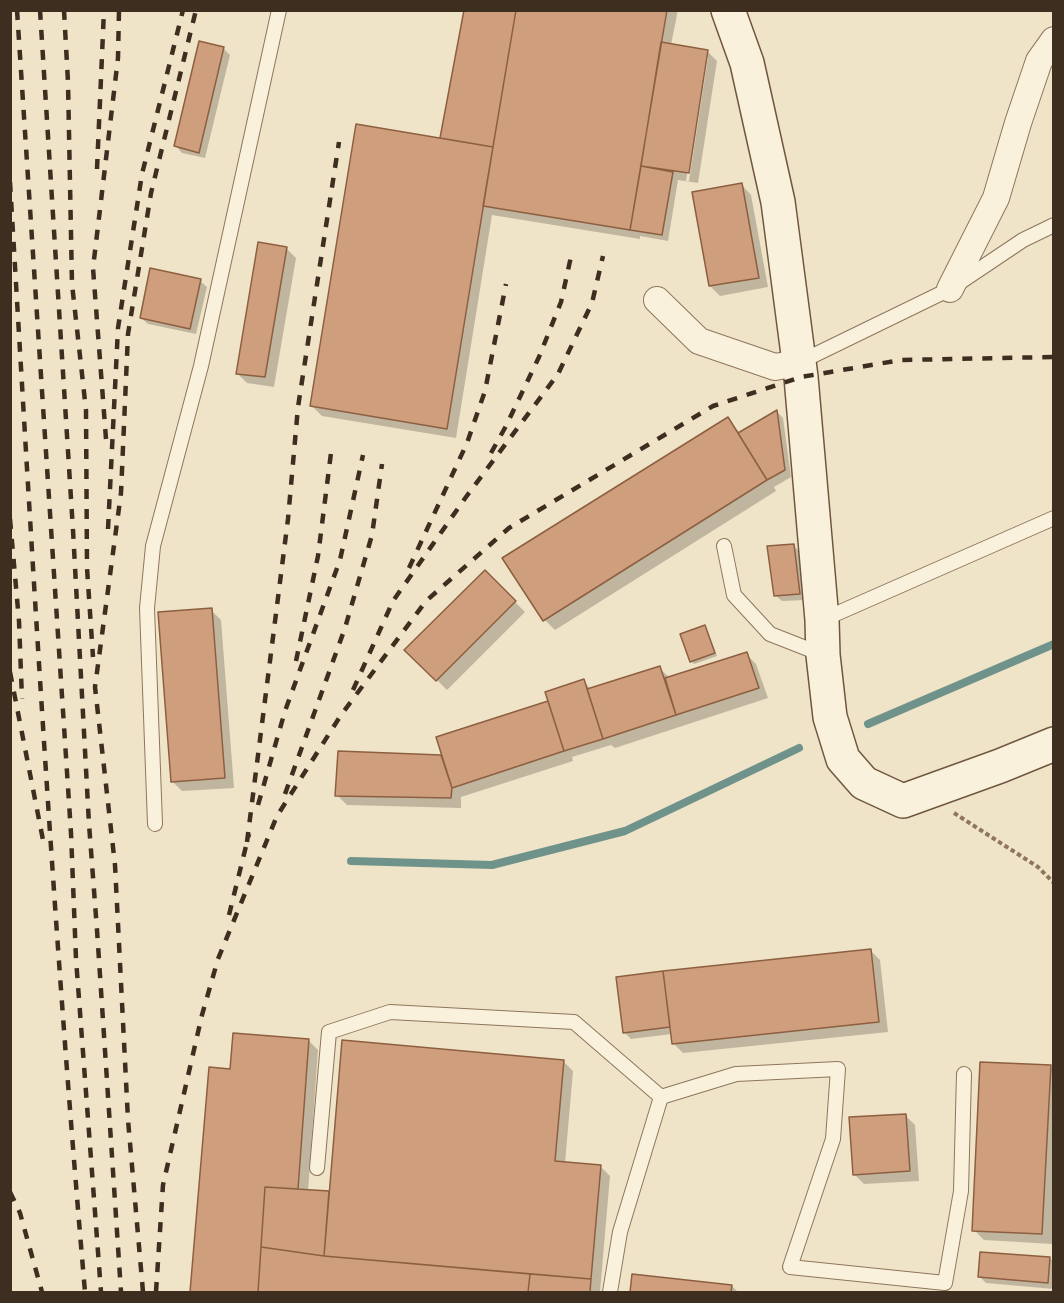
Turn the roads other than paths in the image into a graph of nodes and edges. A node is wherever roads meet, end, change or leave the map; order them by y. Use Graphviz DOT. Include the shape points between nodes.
graph roads {
  1 [pos="279,10"];
  2 [pos="728,10"];
  3 [pos="1053,40"];
  4 [pos="1053,225"];
  5 [pos="950,289"];
  6 [pos="657,300"];
  7 [pos="798,363"];
  8 [pos="1053,518"];
  9 [pos="724,546"];
  10 [pos="822,620"];
  11 [pos="823,655"];
  12 [pos="1053,744"];
  13 [pos="155,824"];
  14 [pos="964,1074"];
  15 [pos="661,1097"];
  16 [pos="317,1168"];
  17 [pos="610,1293"];
  1 -- 13 [label="lane" via="201,366 153,546 147,608"];
  2 -- 7 [label="main road" via="747,63 778,202"];
  3 -- 5 [label="street" via="1039,61 996,198"];
  4 -- 5 [label="lane" via="1023,240"];
  5 -- 7 [label="lane"];
  6 -- 7 [label="street" via="699,341 775,367"];
  7 -- 10 [label="main road"];
  8 -- 10 [label="lane"];
  9 -- 11 [label="lane" via="734,595 770,634"];
  10 -- 11 [label="main road"];
  11 -- 12 [label="main road" via="830,717 843,759 864,783 903,801"];
  14 -- 15 [label="lane" via="961,1191 945,1283 790,1267 832,1139 838,1069 736,1074"];
  15 -- 16 [label="lane" via="574,1022 390,1012 329,1032"];
  15 -- 17 [label="lane" via="620,1232"];
}
